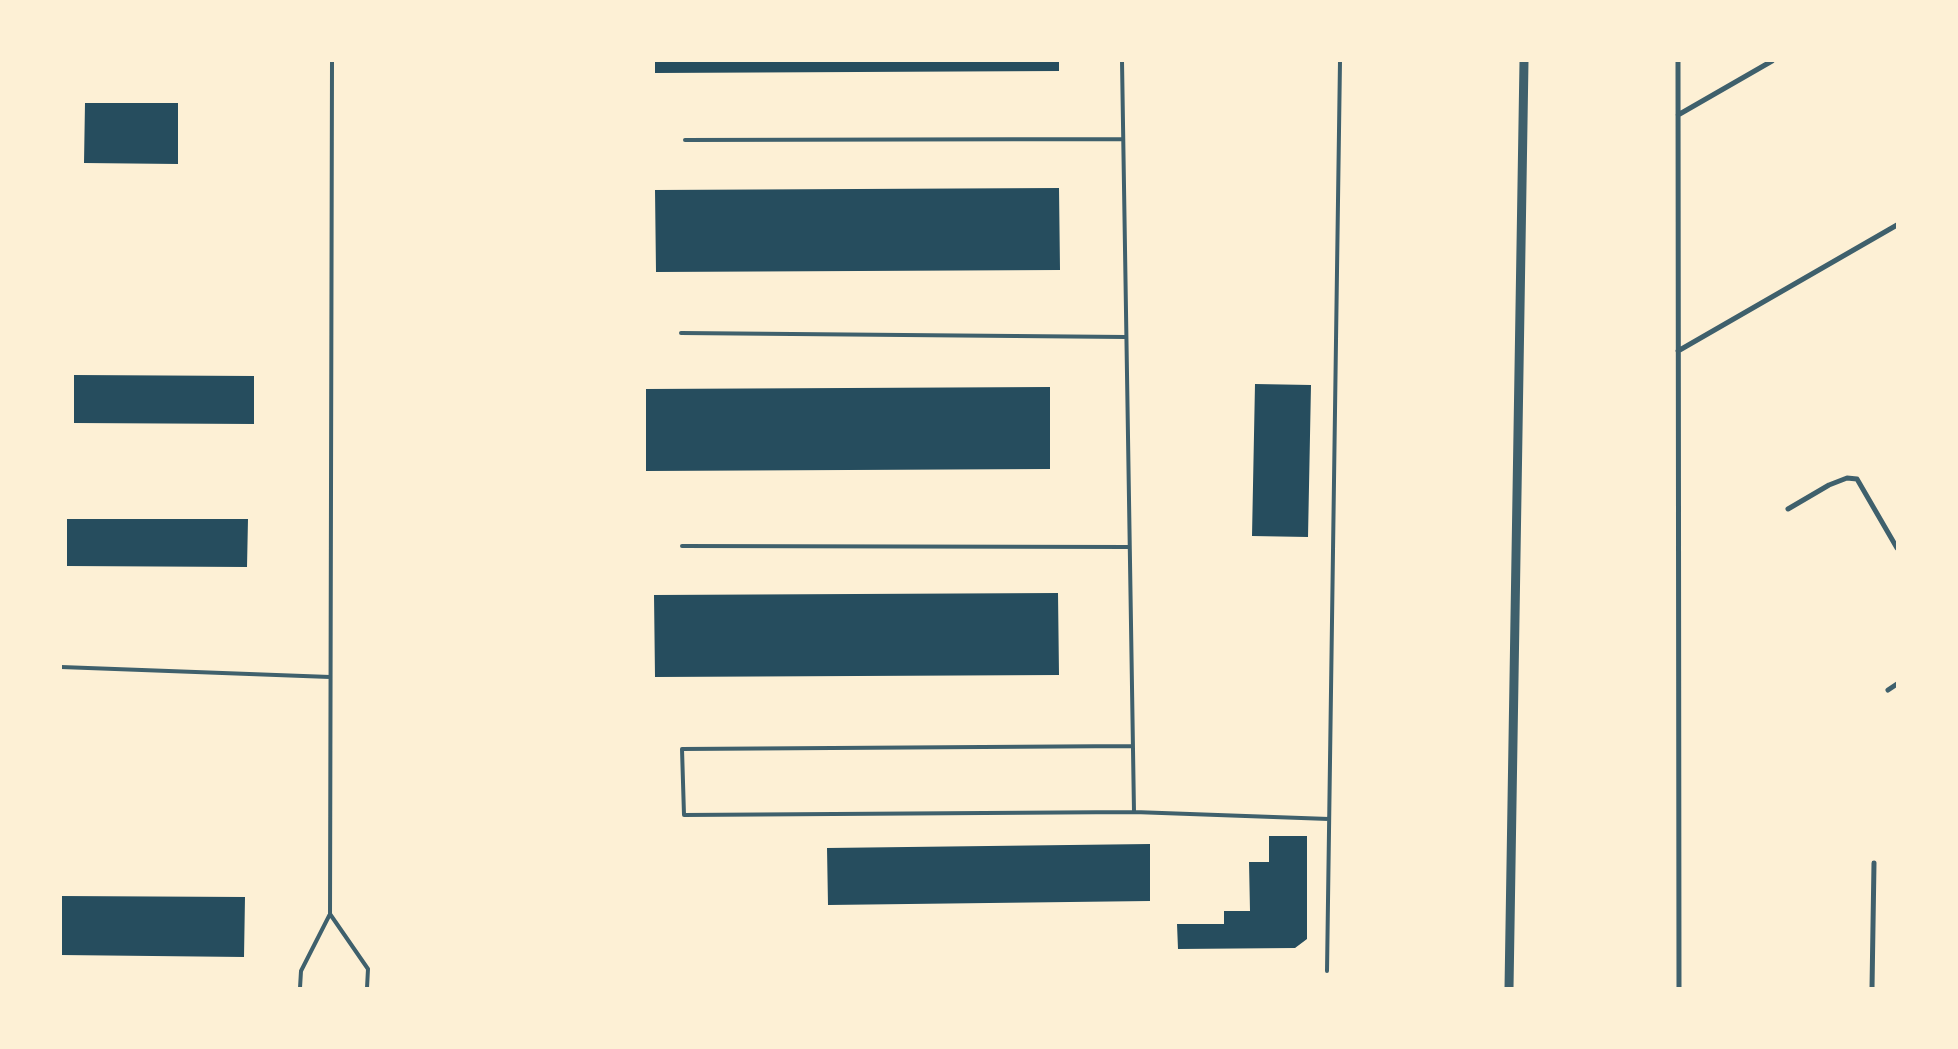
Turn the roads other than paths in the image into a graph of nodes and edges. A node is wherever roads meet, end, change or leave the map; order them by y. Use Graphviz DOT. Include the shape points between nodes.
graph roads {
  1 [pos="332,61"];
  2 [pos="1122,61"];
  3 [pos="1340,61"];
  4 [pos="1524,61"];
  5 [pos="1678,61"];
  6 [pos="1772,61"];
  7 [pos="1678,115"];
  8 [pos="1123,139"];
  9 [pos="685,140"];
  10 [pos="1897,225"];
  11 [pos="681,333"];
  12 [pos="1126,337"];
  13 [pos="1678,351"];
  14 [pos="1788,509"];
  15 [pos="682,546"];
  16 [pos="1128,548"];
  17 [pos="1897,548"];
  18 [pos="61,667"];
  19 [pos="330,677"];
  20 [pos="1897,684"];
  21 [pos="1888,690"];
  22 [pos="1133,746"];
  23 [pos="1134,812"];
  24 [pos="1330,819"];
  25 [pos="1874,863"];
  26 [pos="330,914"];
  27 [pos="1327,971"];
  28 [pos="300,988"];
  29 [pos="368,988"];
  30 [pos="1509,988"];
  31 [pos="1679,988"];
  32 [pos="1872,988"];
  1 -- 19 [label="lane"];
  2 -- 8 [label="lane"];
  3 -- 24 [label="lane"];
  4 -- 30 [label="street"];
  5 -- 7 [label="street"];
  6 -- 7 [label="street"];
  7 -- 13 [label="street"];
  8 -- 9 [label="lane"];
  8 -- 12 [label="lane"];
  10 -- 13 [label="street"];
  11 -- 12 [label="lane"];
  12 -- 16 [label="lane"];
  13 -- 31 [label="street"];
  14 -- 17 [label="street" via="1829,485 1847,478 1857,479"];
  15 -- 16 [label="lane"];
  16 -- 22 [label="lane"];
  18 -- 19 [label="lane"];
  19 -- 26 [label="lane"];
  20 -- 21 [label="street"];
  22 -- 23 [label="lane"];
  22 -- 23 [label="lane" via="682,749 684,815"];
  23 -- 24 [label="lane"];
  24 -- 27 [label="lane"];
  25 -- 32 [label="street"];
  26 -- 28 [label="lane" via="301,971"];
  26 -- 29 [label="lane" via="368,969"];
}
